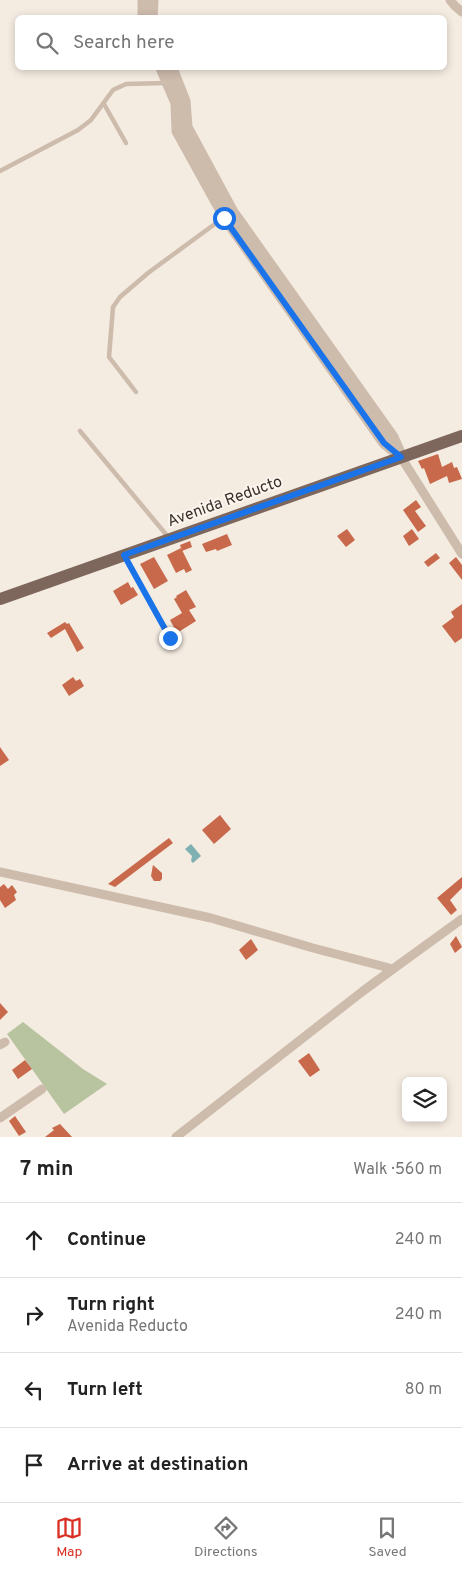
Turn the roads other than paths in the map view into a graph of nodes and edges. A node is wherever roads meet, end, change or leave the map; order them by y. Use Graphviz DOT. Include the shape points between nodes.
graph roads {
  1 [pos="144,0"];
  2 [pos="153,0"];
  3 [pos="450,0"];
  4 [pos="462,12"];
  5 [pos="143,15"];
  6 [pos="152,15"];
  7 [pos="163,70"];
  8 [pos="172,70"];
  9 [pos="172,81"];
  10 [pos="104,104"];
  11 [pos="126,143"];
  12 [pos="0,170"];
  13 [pos="229,215"];
  14 [pos="136,392"];
  15 [pos="80,431"];
  16 [pos="462,436"];
  17 [pos="401,457"];
  18 [pos="170,539"];
  19 [pos="462,554"];
  20 [pos="124,555"];
  21 [pos="0,599"];
  22 [pos="170,638"];
  23 [pos="0,872"];
  24 [pos="462,919"];
  25 [pos="393,969"];
  26 [pos="42,1088"];
  27 [pos="0,1118"];
  28 [pos="176,1137"];
  1 -- 5 [label="street"];
  2 -- 6 [label="street"];
  3 -- 4 [label="street"];
  7 -- 9 [label="street"];
  8 -- 9 [label="street"];
  9 -- 10 [label="lane" via="126,84 113,90"];
  9 -- 13 [label="street" via="177,131"];
  10 -- 11 [label="lane"];
  10 -- 12 [label="lane" via="78,130"];
  13 -- 14 [label="lane" via="148,273 112,307 109,357"];
  13 -- 17 [label="street" via="294,306 384,443"];
  15 -- 18 [label="lane"];
  16 -- 17 [label="main road, Avenida Reducto"];
  17 -- 18 [label="main road, Avenida Reducto"];
  17 -- 19 [label="street"];
  18 -- 20 [label="main road, Avenida Reducto"];
  20 -- 21 [label="main road, Avenida Reducto"];
  20 -- 22 [label="lane"];
  23 -- 25 [label="street" via="211,918"];
  24 -- 25 [label="street"];
  25 -- 28 [label="street"];
  26 -- 27 [label="street"];
}
